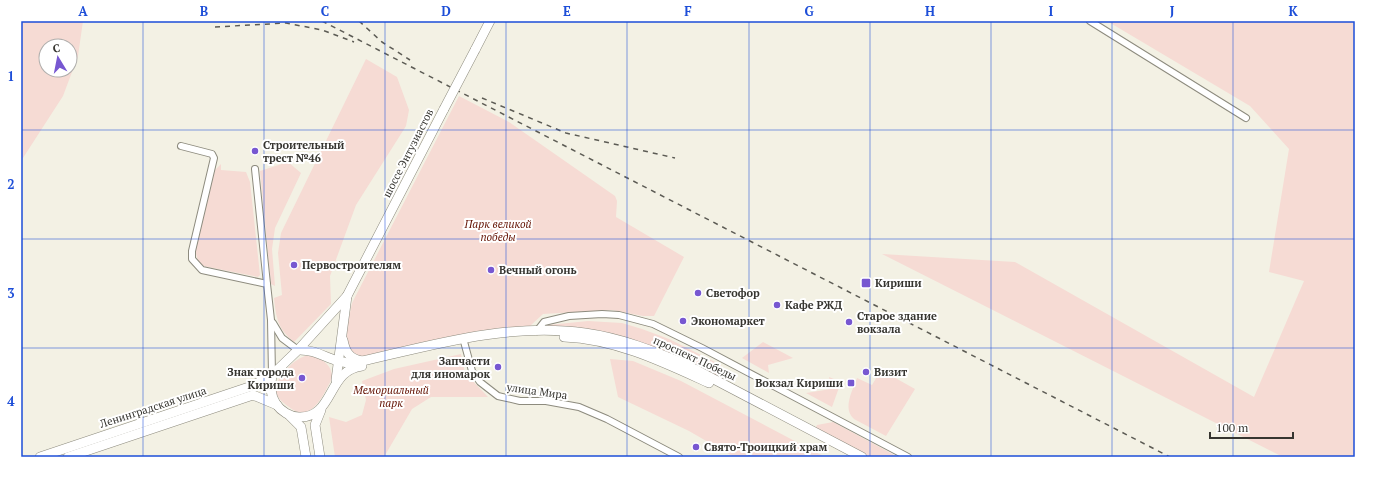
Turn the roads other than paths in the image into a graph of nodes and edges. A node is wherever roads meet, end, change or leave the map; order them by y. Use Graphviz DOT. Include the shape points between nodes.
graph roads {
  1 [pos="490,21"];
  2 [pos="1090,21"];
  3 [pos="1246,118"];
  4 [pos="181,146"];
  5 [pos="255,169"];
  6 [pos="267,284"];
  7 [pos="347,296"];
  8 [pos="271,320"];
  9 [pos="537,331"];
  10 [pos="342,336"];
  11 [pos="463,341"];
  12 [pos="298,350"];
  13 [pos="328,358"];
  14 [pos="338,361"];
  15 [pos="363,363"];
  16 [pos="272,374"];
  17 [pos="336,380"];
  18 [pos="332,392"];
  19 [pos="277,405"];
  20 [pos="322,409"];
  21 [pos="289,415"];
  22 [pos="40,457"];
  23 [pos="68,457"];
  24 [pos="306,457"];
  25 [pos="320,457"];
  26 [pos="679,457"];
  27 [pos="850,457"];
  28 [pos="862,457"];
  29 [pos="908,457"];
  1 -- 7 [label="main road, шоссе Энтузиастов, bridge"];
  2 -- 3 [label="street"];
  4 -- 6 [label="street" via="206,151 214,158 192,260 202,270"];
  5 -- 6 [label="street"];
  6 -- 8 [label="street"];
  7 -- 10 [label="main road"];
  7 -- 12 [label="main road"];
  8 -- 12 [label="street" via="282,338"];
  8 -- 16 [label="street"];
  9 -- 11 [label="main road, проспект Победы"];
  9 -- 28 [label="main road, проспект Победы" via="595,335 621,340 660,353"];
  9 -- 29 [label="street" via="544,322 569,316 619,315 645,321 702,348"];
  10 -- 14 [label="main road"];
  10 -- 15 [label="main road" via="347,353"];
  11 -- 15 [label="main road, проспект Победы"];
  11 -- 26 [label="street, улица Мира" via="472,371 480,382 498,396 579,407"];
  11 -- 27 [label="main road, проспект Победы" via="567,337 629,349 717,387"];
  12 -- 13 [label="main road" via="314,351"];
  12 -- 16 [label="main road"];
  13 -- 14 [label="main road"];
  13 -- 17 [label="main road"];
  14 -- 15 [label="main road"];
  14 -- 17 [label="main road"];
  15 -- 18 [label="main road" via="346,372"];
  16 -- 19 [label="main road" via="271,389"];
  16 -- 22 [label="main road, Ленинградская улица" via="252,386"];
  17 -- 18 [label="main road"];
  18 -- 20 [label="main road"];
  19 -- 21 [label="main road"];
  19 -- 23 [label="main road, Ленинградская улица" via="252,395"];
  20 -- 21 [label="main road" via="305,417"];
  20 -- 25 [label="main road" via="315,425"];
  21 -- 24 [label="main road" via="301,427"];
}
